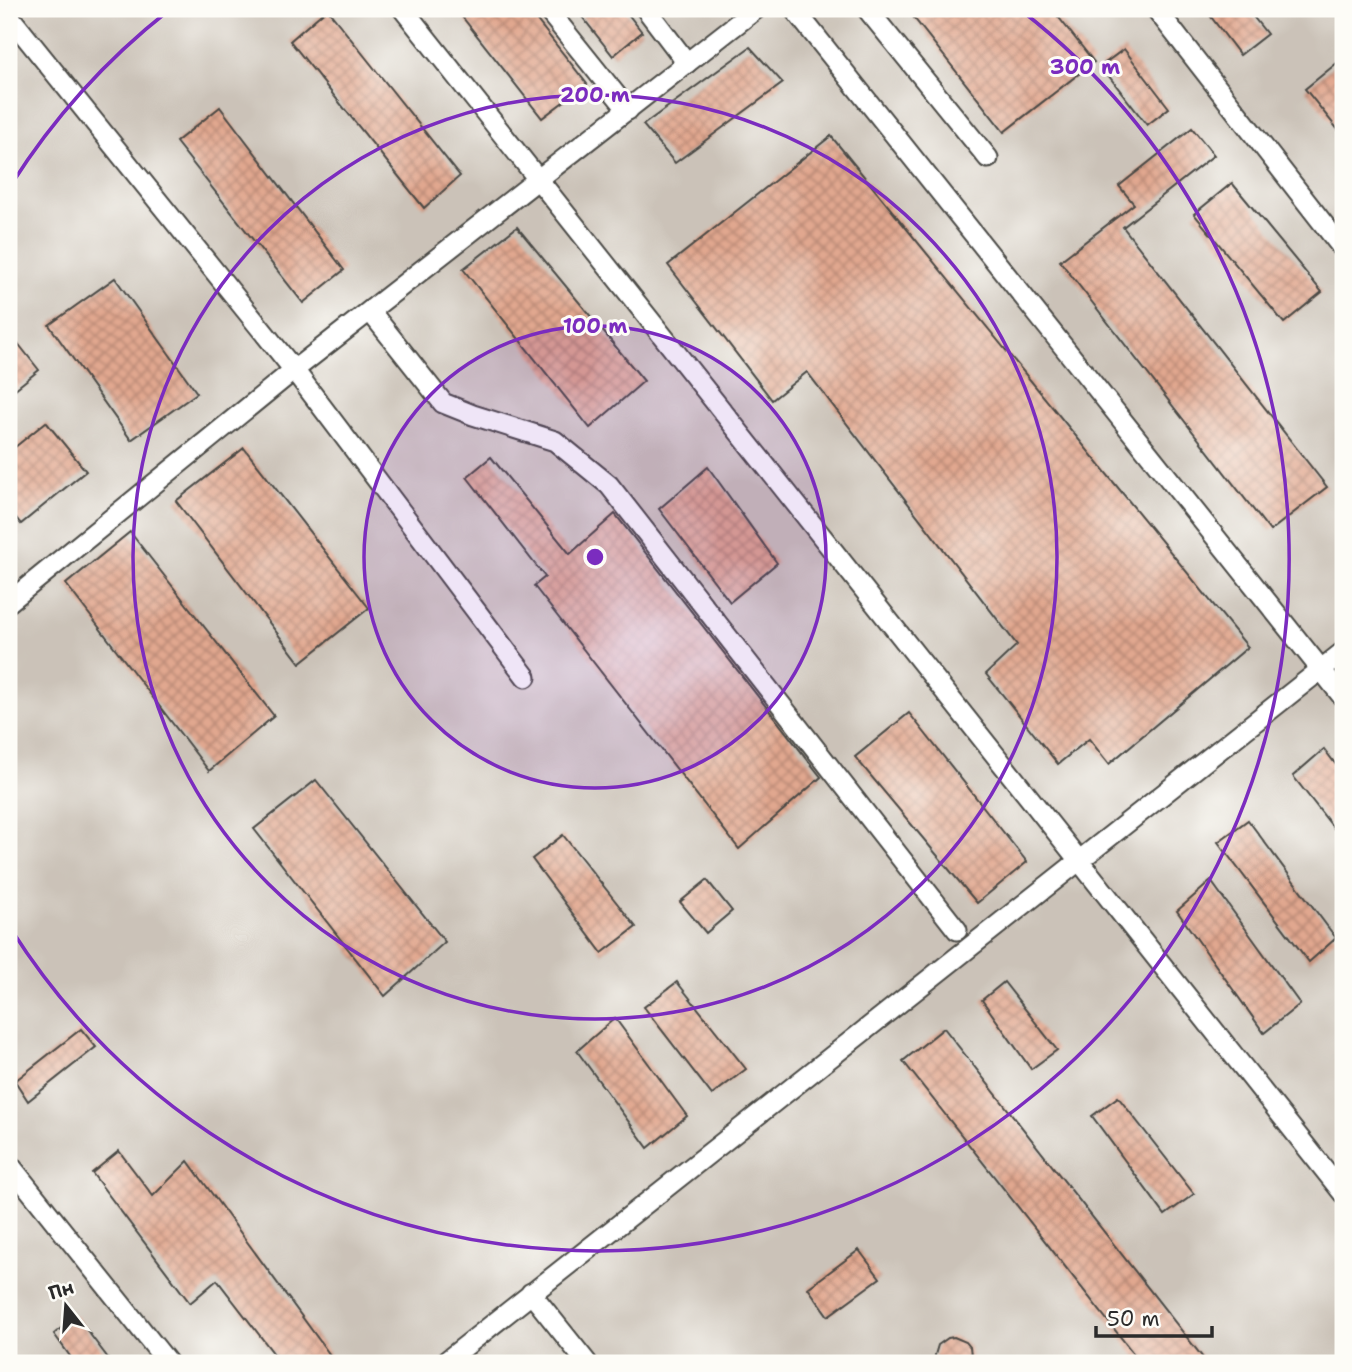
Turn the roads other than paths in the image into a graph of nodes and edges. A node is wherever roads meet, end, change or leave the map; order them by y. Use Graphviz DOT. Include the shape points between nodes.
graph roads {
  1 [pos="404,9"];
  2 [pos="547,9"];
  3 [pos="646,9"];
  4 [pos="756,9"];
  5 [pos="794,9"];
  6 [pos="867,9"];
  7 [pos="1156,9"];
  8 [pos="9,16"];
  9 [pos="687,63"];
  10 [pos="628,110"];
  11 [pos="988,158"];
  12 [pos="539,180"];
  13 [pos="1343,248"];
  14 [pos="370,312"];
  15 [pos="294,370"];
  16 [pos="9,602"];
  17 [pos="1343,652"];
  18 [pos="1322,669"];
  19 [pos="526,677"];
  20 [pos="1343,697"];
  21 [pos="1079,860"];
  22 [pos="957,930"];
  23 [pos="9,1164"];
  24 [pos="1343,1193"];
  25 [pos="531,1293"];
  26 [pos="168,1363"];
  27 [pos="444,1363"];
  28 [pos="587,1363"];
  1 -- 12 [label="lane"];
  2 -- 10 [label="lane"];
  3 -- 9 [label="lane"];
  4 -- 9 [label="lane"];
  5 -- 18 [label="lane"];
  6 -- 11 [label="lane"];
  7 -- 13 [label="lane"];
  8 -- 15 [label="lane"];
  9 -- 10 [label="lane"];
  10 -- 12 [label="lane"];
  12 -- 14 [label="lane"];
  12 -- 21 [label="lane"];
  14 -- 15 [label="lane"];
  14 -- 22 [label="lane" via="443,402 555,441 609,485"];
  15 -- 16 [label="lane"];
  15 -- 19 [label="lane"];
  17 -- 18 [label="lane"];
  18 -- 20 [label="lane"];
  18 -- 21 [label="lane"];
  21 -- 24 [label="lane"];
  21 -- 25 [label="lane"];
  23 -- 26 [label="lane"];
  25 -- 27 [label="lane"];
  25 -- 28 [label="lane"];
}
